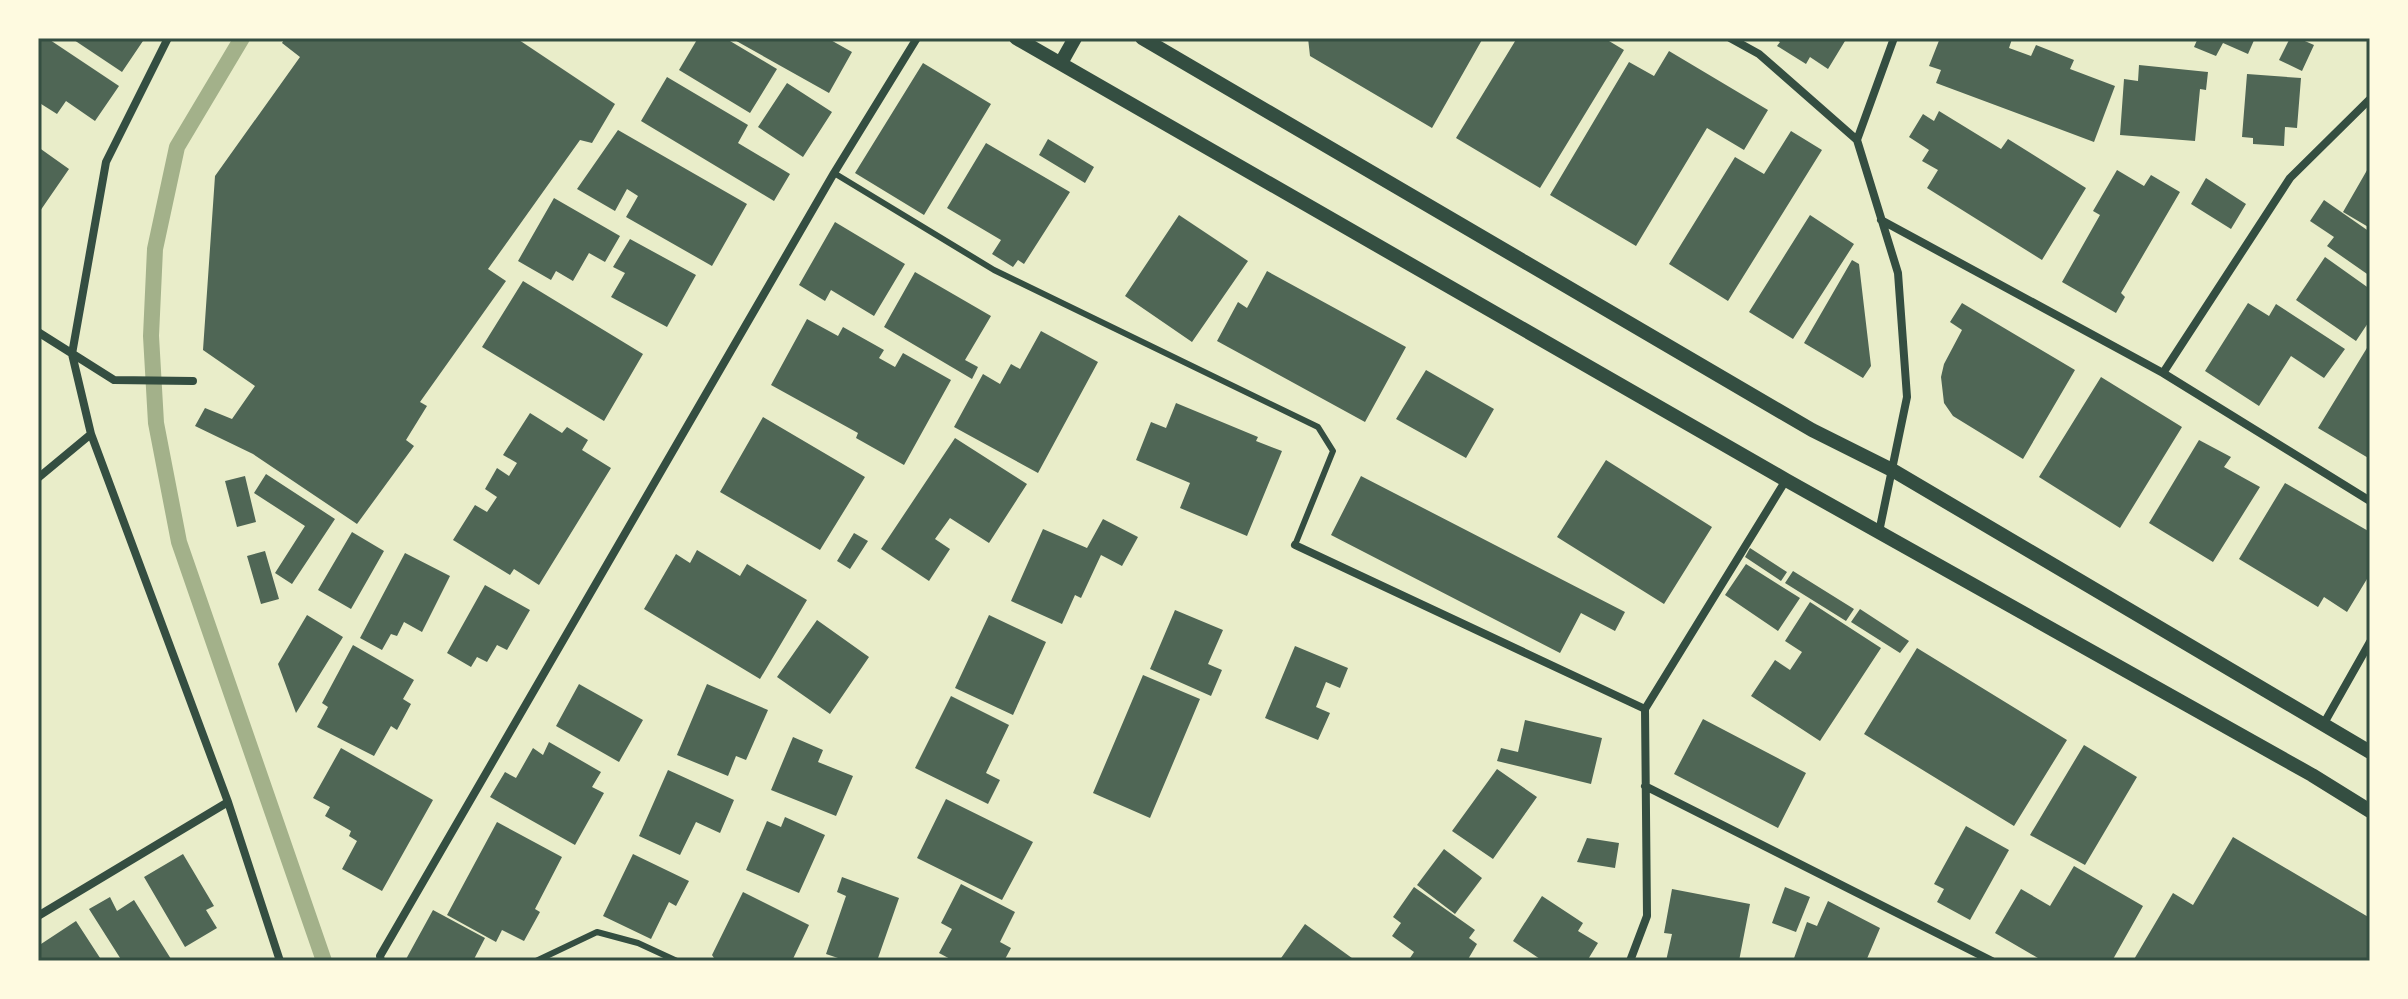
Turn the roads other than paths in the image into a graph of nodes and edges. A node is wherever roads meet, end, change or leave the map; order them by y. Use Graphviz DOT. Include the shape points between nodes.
graph roads {
  1 [pos="168,38"];
  2 [pos="917,38"];
  3 [pos="1016,38"];
  4 [pos="1075,38"];
  5 [pos="1142,38"];
  6 [pos="1730,38"];
  7 [pos="1894,38"];
  8 [pos="1061,63"];
  9 [pos="2370,99"];
  10 [pos="1857,140"];
  11 [pos="834,173"];
  12 [pos="1881,220"];
  13 [pos="38,332"];
  14 [pos="72,354"];
  15 [pos="2163,373"];
  16 [pos="193,381"];
  17 [pos="91,434"];
  18 [pos="1894,471"];
  19 [pos="38,478"];
  20 [pos="1786,480"];
  21 [pos="2370,501"];
  22 [pos="1879,532"];
  23 [pos="1295,545"];
  24 [pos="2370,642"];
  25 [pos="1645,709"];
  26 [pos="2323,725"];
  27 [pos="2370,752"];
  28 [pos="1645,786"];
  29 [pos="228,802"];
  30 [pos="2370,811"];
  31 [pos="38,916"];
  32 [pos="280,961"];
  33 [pos="381,961"];
  34 [pos="536,961"];
  35 [pos="677,961"];
  36 [pos="1630,961"];
  37 [pos="1992,961"];
  1 -- 14 [label="street" via="106,162"];
  2 -- 11 [label="street"];
  3 -- 8 [label="street"];
  4 -- 8 [label="street"];
  5 -- 18 [label="street" via="1812,430"];
  6 -- 10 [label="street" via="1759,54"];
  7 -- 10 [label="street"];
  8 -- 20 [label="street"];
  9 -- 15 [label="street" via="2290,178"];
  10 -- 12 [label="street"];
  11 -- 23 [label="lane" via="994,270 1318,427 1333,451"];
  11 -- 33 [label="street"];
  12 -- 15 [label="street"];
  12 -- 18 [label="street" via="1898,273 1907,397"];
  13 -- 14 [label="street"];
  14 -- 16 [label="street" via="114,380"];
  14 -- 17 [label="street"];
  15 -- 21 [label="street"];
  17 -- 19 [label="street"];
  17 -- 29 [label="street"];
  18 -- 22 [label="street"];
  18 -- 26 [label="street"];
  20 -- 22 [label="street"];
  20 -- 25 [label="street"];
  22 -- 30 [label="street"];
  23 -- 25 [label="street"];
  24 -- 26 [label="street"];
  25 -- 28 [label="street"];
  26 -- 27 [label="street"];
  28 -- 36 [label="street" via="1647,916"];
  28 -- 37 [label="street"];
  29 -- 31 [label="street"];
  29 -- 32 [label="street"];
  34 -- 35 [label="lane" via="597,932"];
}
